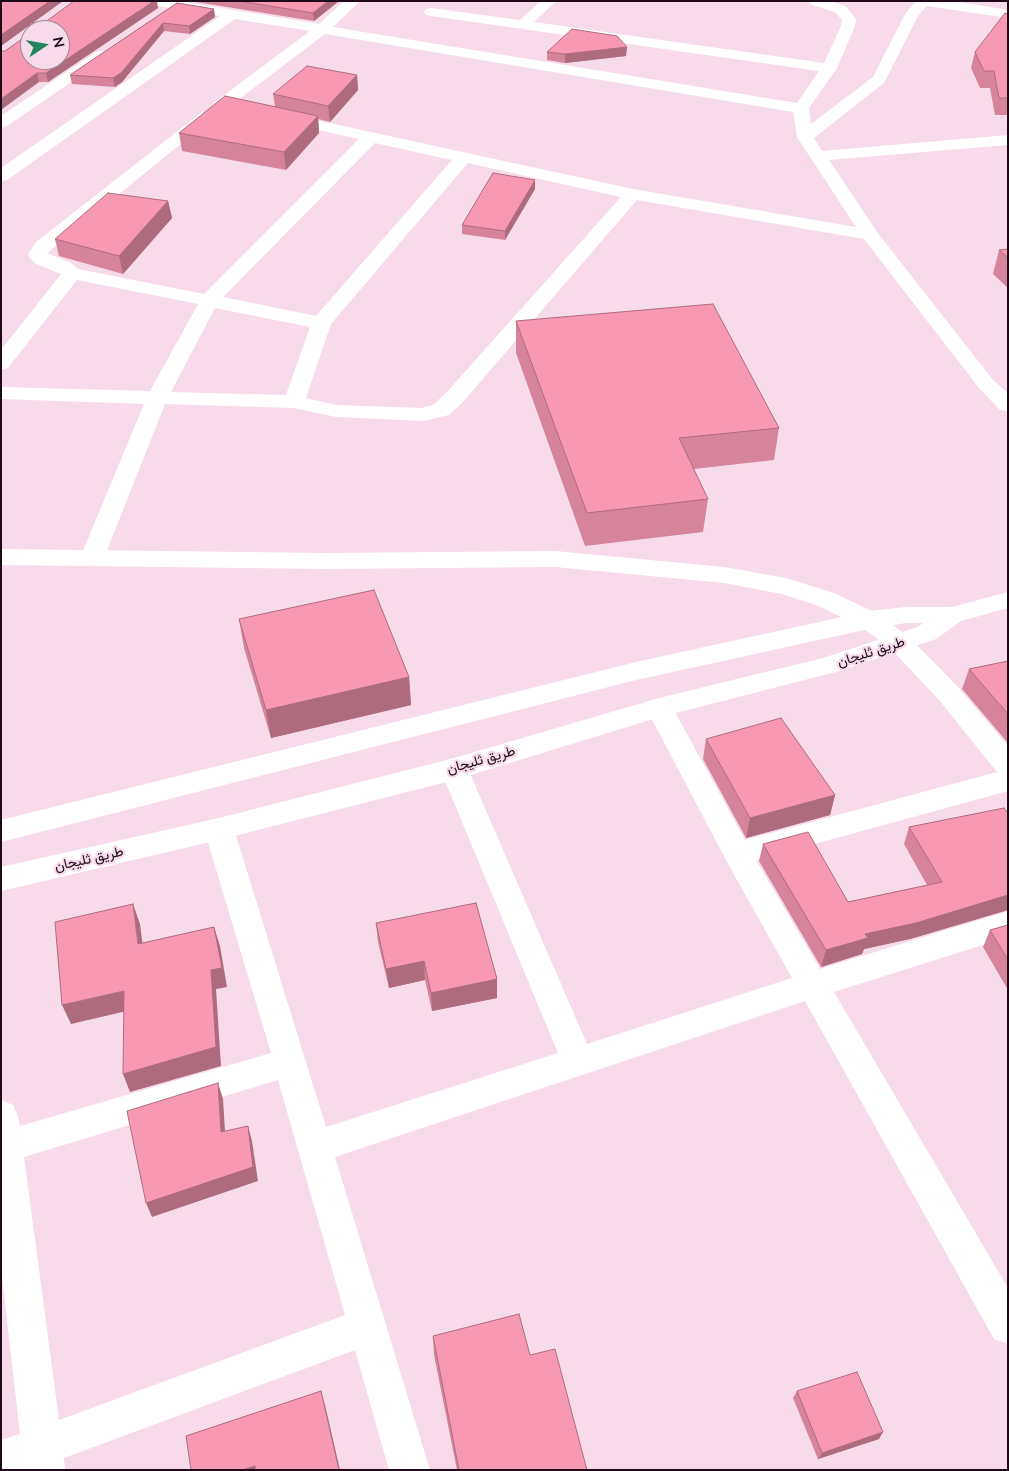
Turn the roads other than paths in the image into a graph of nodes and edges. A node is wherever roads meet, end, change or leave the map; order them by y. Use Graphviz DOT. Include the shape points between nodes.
graph roads {
  1 [pos="353,1"];
  2 [pos="442,1"];
  3 [pos="549,1"];
  4 [pos="924,1"];
  5 [pos="819,2"];
  6 [pos="178,3"];
  7 [pos="155,9"];
  8 [pos="431,12"];
  9 [pos="231,14"];
  10 [pos="1008,14"];
  11 [pos="523,25"];
  12 [pos="321,30"];
  13 [pos="397,42"];
  14 [pos="112,48"];
  15 [pos="829,68"];
  16 [pos="221,105"];
  17 [pos="801,108"];
  18 [pos="1,124"];
  19 [pos="806,136"];
  20 [pos="371,137"];
  21 [pos="1008,140"];
  22 [pos="818,156"];
  23 [pos="464,158"];
  24 [pos="1,176"];
  25 [pos="633,194"];
  26 [pos="870,235"];
  27 [pos="72,273"];
  28 [pos="210,299"];
  29 [pos="321,323"];
  30 [pos="1,364"];
  31 [pos="1,393"];
  32 [pos="156,398"];
  33 [pos="294,402"];
  34 [pos="1008,405"];
  35 [pos="1,557"];
  36 [pos="92,558"];
  37 [pos="1008,600"];
  38 [pos="952,615"];
  39 [pos="868,620"];
  40 [pos="900,643"];
  41 [pos="659,708"];
  42 [pos="1008,766"];
  43 [pos="454,769"];
  44 [pos="1008,780"];
  45 [pos="219,829"];
  46 [pos="1,831"];
  47 [pos="738,854"];
  48 [pos="1,879"];
  49 [pos="1008,924"];
  50 [pos="813,985"];
  51 [pos="578,1061"];
  52 [pos="290,1062"];
  53 [pos="3,1137"];
  54 [pos="315,1147"];
  55 [pos="1008,1325"];
  56 [pos="368,1326"];
  57 [pos="43,1458"];
  58 [pos="1,1462"];
  59 [pos="410,1470"];
  1 -- 12 [label="street"];
  2 -- 8 [label="street"];
  3 -- 11 [label="street"];
  4 -- 10 [label="street"];
  4 -- 19 [label="street" via="912,14 879,80"];
  5 -- 15 [label="street" via="840,9 849,19"];
  6 -- 7 [label="street"];
  6 -- 9 [label="street"];
  8 -- 11 [label="street"];
  8 -- 13 [label="street"];
  9 -- 12 [label="street"];
  9 -- 24 [label="street"];
  11 -- 15 [label="street"];
  12 -- 13 [label="street"];
  12 -- 16 [label="street"];
  13 -- 17 [label="street"];
  14 -- 18 [label="street"];
  15 -- 17 [label="street"];
  16 -- 20 [label="street"];
  16 -- 27 [label="street" via="37,254"];
  17 -- 19 [label="street"];
  19 -- 22 [label="street"];
  20 -- 23 [label="street"];
  20 -- 28 [label="street"];
  21 -- 22 [label="street"];
  22 -- 26 [label="street"];
  23 -- 25 [label="street"];
  23 -- 29 [label="street"];
  25 -- 26 [label="street"];
  25 -- 33 [label="street" via="441,410 423,415 336,411"];
  26 -- 34 [label="street" via="986,384"];
  27 -- 28 [label="street"];
  27 -- 30 [label="street"];
  28 -- 29 [label="street"];
  28 -- 32 [label="street"];
  29 -- 33 [label="street"];
  31 -- 32 [label="street"];
  32 -- 33 [label="street"];
  32 -- 36 [label="street"];
  35 -- 36 [label="street"];
  36 -- 39 [label="street" via="555,559 724,574 786,586 825,599"];
  37 -- 38 [label="street, طريق ثليجان"];
  38 -- 39 [label="street, طريق ثليجان" via="906,615"];
  38 -- 40 [label="street, طريق ثليجان" via="927,633"];
  39 -- 40 [label="street"];
  39 -- 46 [label="street, طريق ثليجان" via="636,671"];
  40 -- 41 [label="street, طريق ثليجان" via="827,666"];
  40 -- 42 [label="street" via="948,693"];
  41 -- 43 [label="street, طريق ثليجان"];
  41 -- 47 [label="street"];
  43 -- 45 [label="street, طريق ثليجان"];
  43 -- 51 [label="street"];
  44 -- 47 [label="street"];
  45 -- 48 [label="street, طريق ثليجان"];
  45 -- 52 [label="street"];
  47 -- 50 [label="street"];
  49 -- 50 [label="street"];
  50 -- 51 [label="street"];
  50 -- 55 [label="street"];
  51 -- 54 [label="street"];
  52 -- 53 [label="street"];
  52 -- 54 [label="street"];
  53 -- 57 [label="street"];
  54 -- 56 [label="street"];
  56 -- 57 [label="street"];
  56 -- 59 [label="street"];
  57 -- 58 [label="street"];
}
